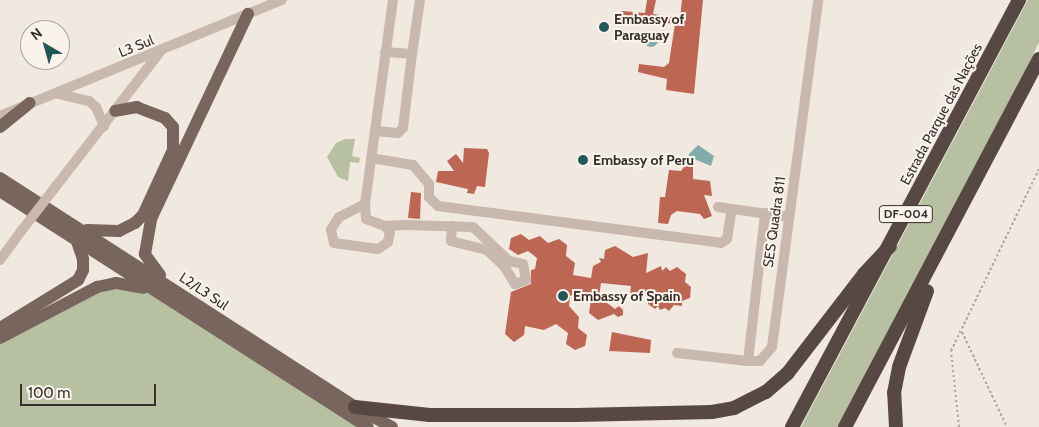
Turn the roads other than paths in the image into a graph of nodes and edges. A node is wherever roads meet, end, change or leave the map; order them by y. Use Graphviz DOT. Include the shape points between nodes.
graph roads {
  1 [pos="282,0"];
  2 [pos="393,0"];
  3 [pos="420,0"];
  4 [pos="818,0"];
  5 [pos="1019,0"];
  6 [pos="248,14"];
  7 [pos="161,50"];
  8 [pos="385,52"];
  9 [pos="412,54"];
  10 [pos="1039,59"];
  11 [pos="54,94"];
  12 [pos="30,103"];
  13 [pos="115,111"];
  14 [pos="0,116"];
  15 [pos="104,126"];
  16 [pos="0,127"];
  17 [pos="375,130"];
  18 [pos="371,158"];
  19 [pos="0,178"];
  20 [pos="0,191"];
  21 [pos="365,204"];
  22 [pos="718,207"];
  23 [pos="732,209"];
  24 [pos="765,213"];
  25 [pos="789,217"];
  26 [pos="385,226"];
  27 [pos="452,226"];
  28 [pos="84,229"];
  29 [pos="946,241"];
  30 [pos="77,242"];
  31 [pos="488,246"];
  32 [pos="890,246"];
  33 [pos="0,260"];
  34 [pos="507,263"];
  35 [pos="170,286"];
  36 [pos="157,292"];
  37 [pos="0,328"];
  38 [pos="0,338"];
  39 [pos="677,353"];
  40 [pos="748,361"];
  41 [pos="356,407"];
  42 [pos="368,427"];
  43 [pos="392,427"];
  44 [pos="792,427"];
  45 [pos="845,427"];
  46 [pos="896,427"];
  1 -- 6 [label="street, L3 Sul"];
  2 -- 8 [label="street"];
  3 -- 9 [label="street"];
  4 -- 25 [label="street, SES Quadra 811"];
  5 -- 32 [label="highway, Estrada Parque das Nações / DF-004"];
  6 -- 7 [label="street, L3 Sul"];
  6 -- 35 [label="main road" via="151,219 145,254"];
  7 -- 11 [label="street, L3 Sul"];
  7 -- 13 [label="street"];
  8 -- 9 [label="street"];
  8 -- 17 [label="street"];
  9 -- 17 [label="street" via="403,128 398,133"];
  10 -- 29 [label="highway, DF-004"];
  11 -- 12 [label="street, L3 Sul"];
  11 -- 15 [label="street" via="72,94 89,101 96,107"];
  12 -- 14 [label="street, L3 Sul"];
  12 -- 16 [label="main road"];
  13 -- 15 [label="street"];
  13 -- 28 [label="main road" via="137,107 165,118 173,128 173,150 143,215 136,223 119,231"];
  15 -- 33 [label="street, bridge"];
  17 -- 18 [label="street"];
  18 -- 21 [label="street"];
  18 -- 23 [label="street" via="413,165 429,184 429,197 438,206 721,243 727,239"];
  19 -- 28 [label="main road, L2/L3 Sul"];
  20 -- 30 [label="main road, L2/L3 Sul"];
  21 -- 26 [label="street" via="366,219"];
  21 -- 26 [label="street" via="339,217 331,230 332,241 381,248 388,242 390,232"];
  22 -- 23 [label="street"];
  23 -- 24 [label="street"];
  24 -- 25 [label="street"];
  24 -- 40 [label="street"];
  25 -- 40 [label="street, SES Quadra 811" via="772,347 760,361"];
  26 -- 27 [label="street"];
  27 -- 31 [label="street" via="473,227"];
  27 -- 31 [label="street" via="451,240"];
  28 -- 35 [label="main road, L2/L3 Sul"];
  29 -- 45 [label="highway, DF-004"];
  29 -- 46 [label="highway" via="899,366 894,393"];
  30 -- 36 [label="main road, L2/L3 Sul"];
  30 -- 37 [label="main road" via="83,260 78,280"];
  31 -- 34 [label="street"];
  32 -- 41 [label="highway" via="864,274 787,374 766,392 734,408 712,412 430,415"];
  32 -- 44 [label="highway, Estrada Parque das Nações / DF-004"];
  35 -- 41 [label="main road, L2/L3 Sul"];
  36 -- 38 [label="main road" via="133,284 97,287"];
  36 -- 42 [label="main road, L2/L3 Sul"];
  39 -- 40 [label="street"];
  41 -- 43 [label="main road, L2/L3 Sul"];
}
